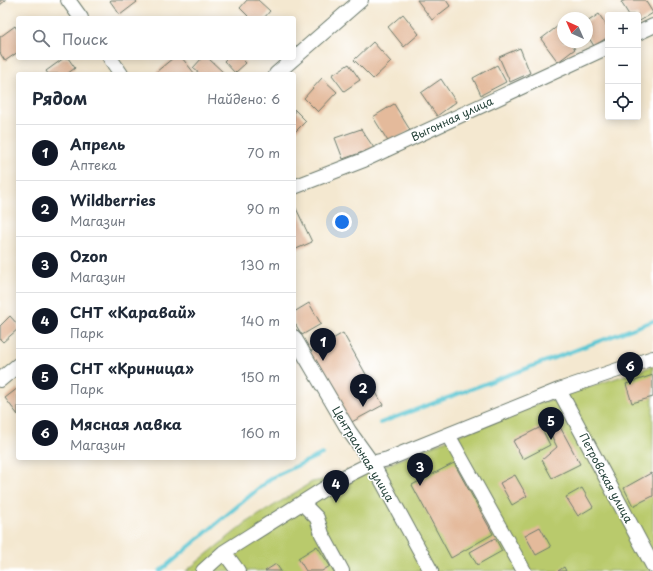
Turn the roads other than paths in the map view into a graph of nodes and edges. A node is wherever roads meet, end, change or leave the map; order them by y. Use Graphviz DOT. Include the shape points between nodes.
graph roads {
  1 [pos="68,0"];
  2 [pos="361,0"];
  3 [pos="80,16"];
  4 [pos="653,26"];
  5 [pos="641,32"];
  6 [pos="606,48"];
  7 [pos="296,57"];
  8 [pos="111,60"];
  9 [pos="292,60"];
  10 [pos="120,72"];
  11 [pos="278,72"];
  12 [pos="296,186"];
  13 [pos="296,340"];
  14 [pos="653,358"];
  15 [pos="16,368"];
  16 [pos="0,380"];
  17 [pos="559,390"];
  18 [pos="448,435"];
  19 [pos="372,464"];
  20 [pos="302,503"];
  21 [pos="224,552"];
  22 [pos="653,566"];
  23 [pos="203,571"];
  24 [pos="238,571"];
  25 [pos="342,571"];
  26 [pos="431,571"];
  27 [pos="524,571"];
  1 -- 3 [label="street"];
  2 -- 7 [label="street"];
  4 -- 5 [label="street"];
  6 -- 12 [label="street, Выгонная улица" via="364,160"];
  8 -- 10 [label="street"];
  9 -- 11 [label="street"];
  13 -- 19 [label="street, Центральная улица" via="349,431"];
  14 -- 17 [label="street"];
  15 -- 16 [label="street"];
  17 -- 18 [label="street"];
  17 -- 22 [label="street, Петровская улица"];
  18 -- 19 [label="street"];
  18 -- 27 [label="street"];
  19 -- 20 [label="street" via="338,480"];
  19 -- 26 [label="street, Центральная улица"];
  20 -- 21 [label="street"];
  20 -- 25 [label="street" via="316,518"];
  21 -- 23 [label="street"];
  21 -- 24 [label="street"];
}
